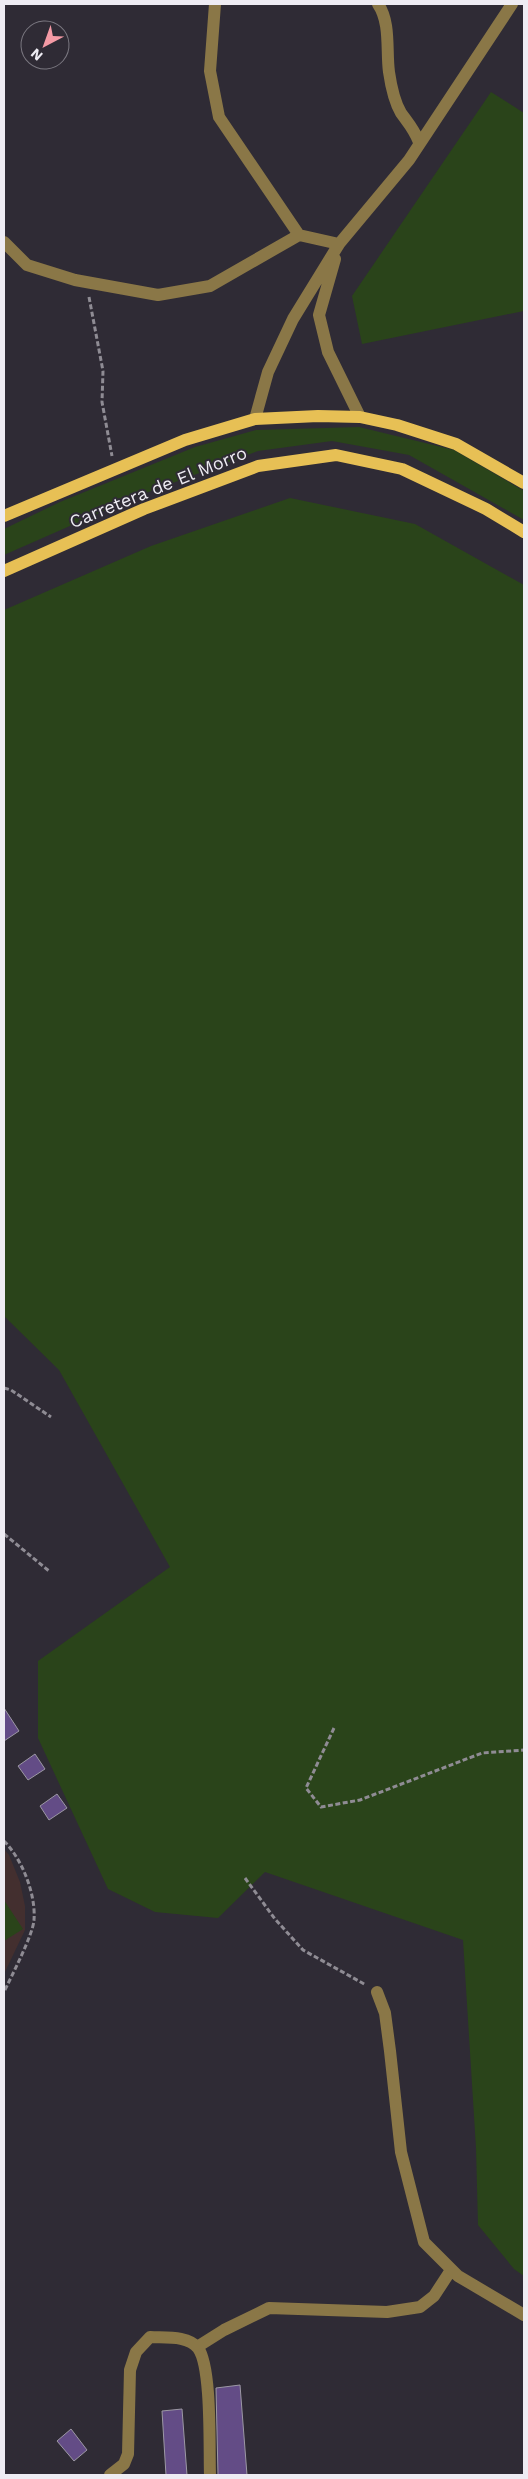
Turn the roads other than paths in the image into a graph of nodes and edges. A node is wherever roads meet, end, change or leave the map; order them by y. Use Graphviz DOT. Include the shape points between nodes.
graph roads {
  1 [pos="215,4"];
  2 [pos="378,4"];
  3 [pos="512,4"];
  4 [pos="419,142"];
  5 [pos="299,235"];
  6 [pos="4,242"];
  7 [pos="340,244"];
  8 [pos="360,417"];
  9 [pos="255,419"];
  10 [pos="524,483"];
  11 [pos="4,516"];
  12 [pos="524,532"];
  13 [pos="4,571"];
  14 [pos="377,1992"];
  15 [pos="451,2270"];
  16 [pos="524,2315"];
  17 [pos="197,2347"];
  18 [pos="110,2475"];
  19 [pos="210,2475"];
  1 -- 5 [label="street" via="210,71 219,117"];
  2 -- 4 [label="street" via="387,32 394,97"];
  3 -- 4 [label="street"];
  4 -- 7 [label="street" via="391,183"];
  5 -- 6 [label="street" via="210,286 158,295 86,282 27,264"];
  5 -- 7 [label="street"];
  7 -- 8 [label="street" via="319,315 328,352"];
  7 -- 9 [label="street" via="280,344 268,372"];
  8 -- 9 [label="main road, Carretera de El Morro"];
  8 -- 10 [label="main road, Carretera de El Morro" via="456,444"];
  9 -- 11 [label="main road, Carretera de El Morro" via="185,440"];
  12 -- 13 [label="main road, Carretera de El Morro" via="486,509 402,469 336,455 258,466 144,509"];
  14 -- 15 [label="street" via="385,2013 401,2152 424,2242"];
  15 -- 16 [label="street"];
  15 -- 17 [label="street" via="434,2296 420,2308 387,2312 269,2308"];
  17 -- 18 [label="street" via="179,2338 150,2337 136,2352 130,2370 128,2454 124,2464"];
  17 -- 19 [label="street" via="206,2364"];
}
